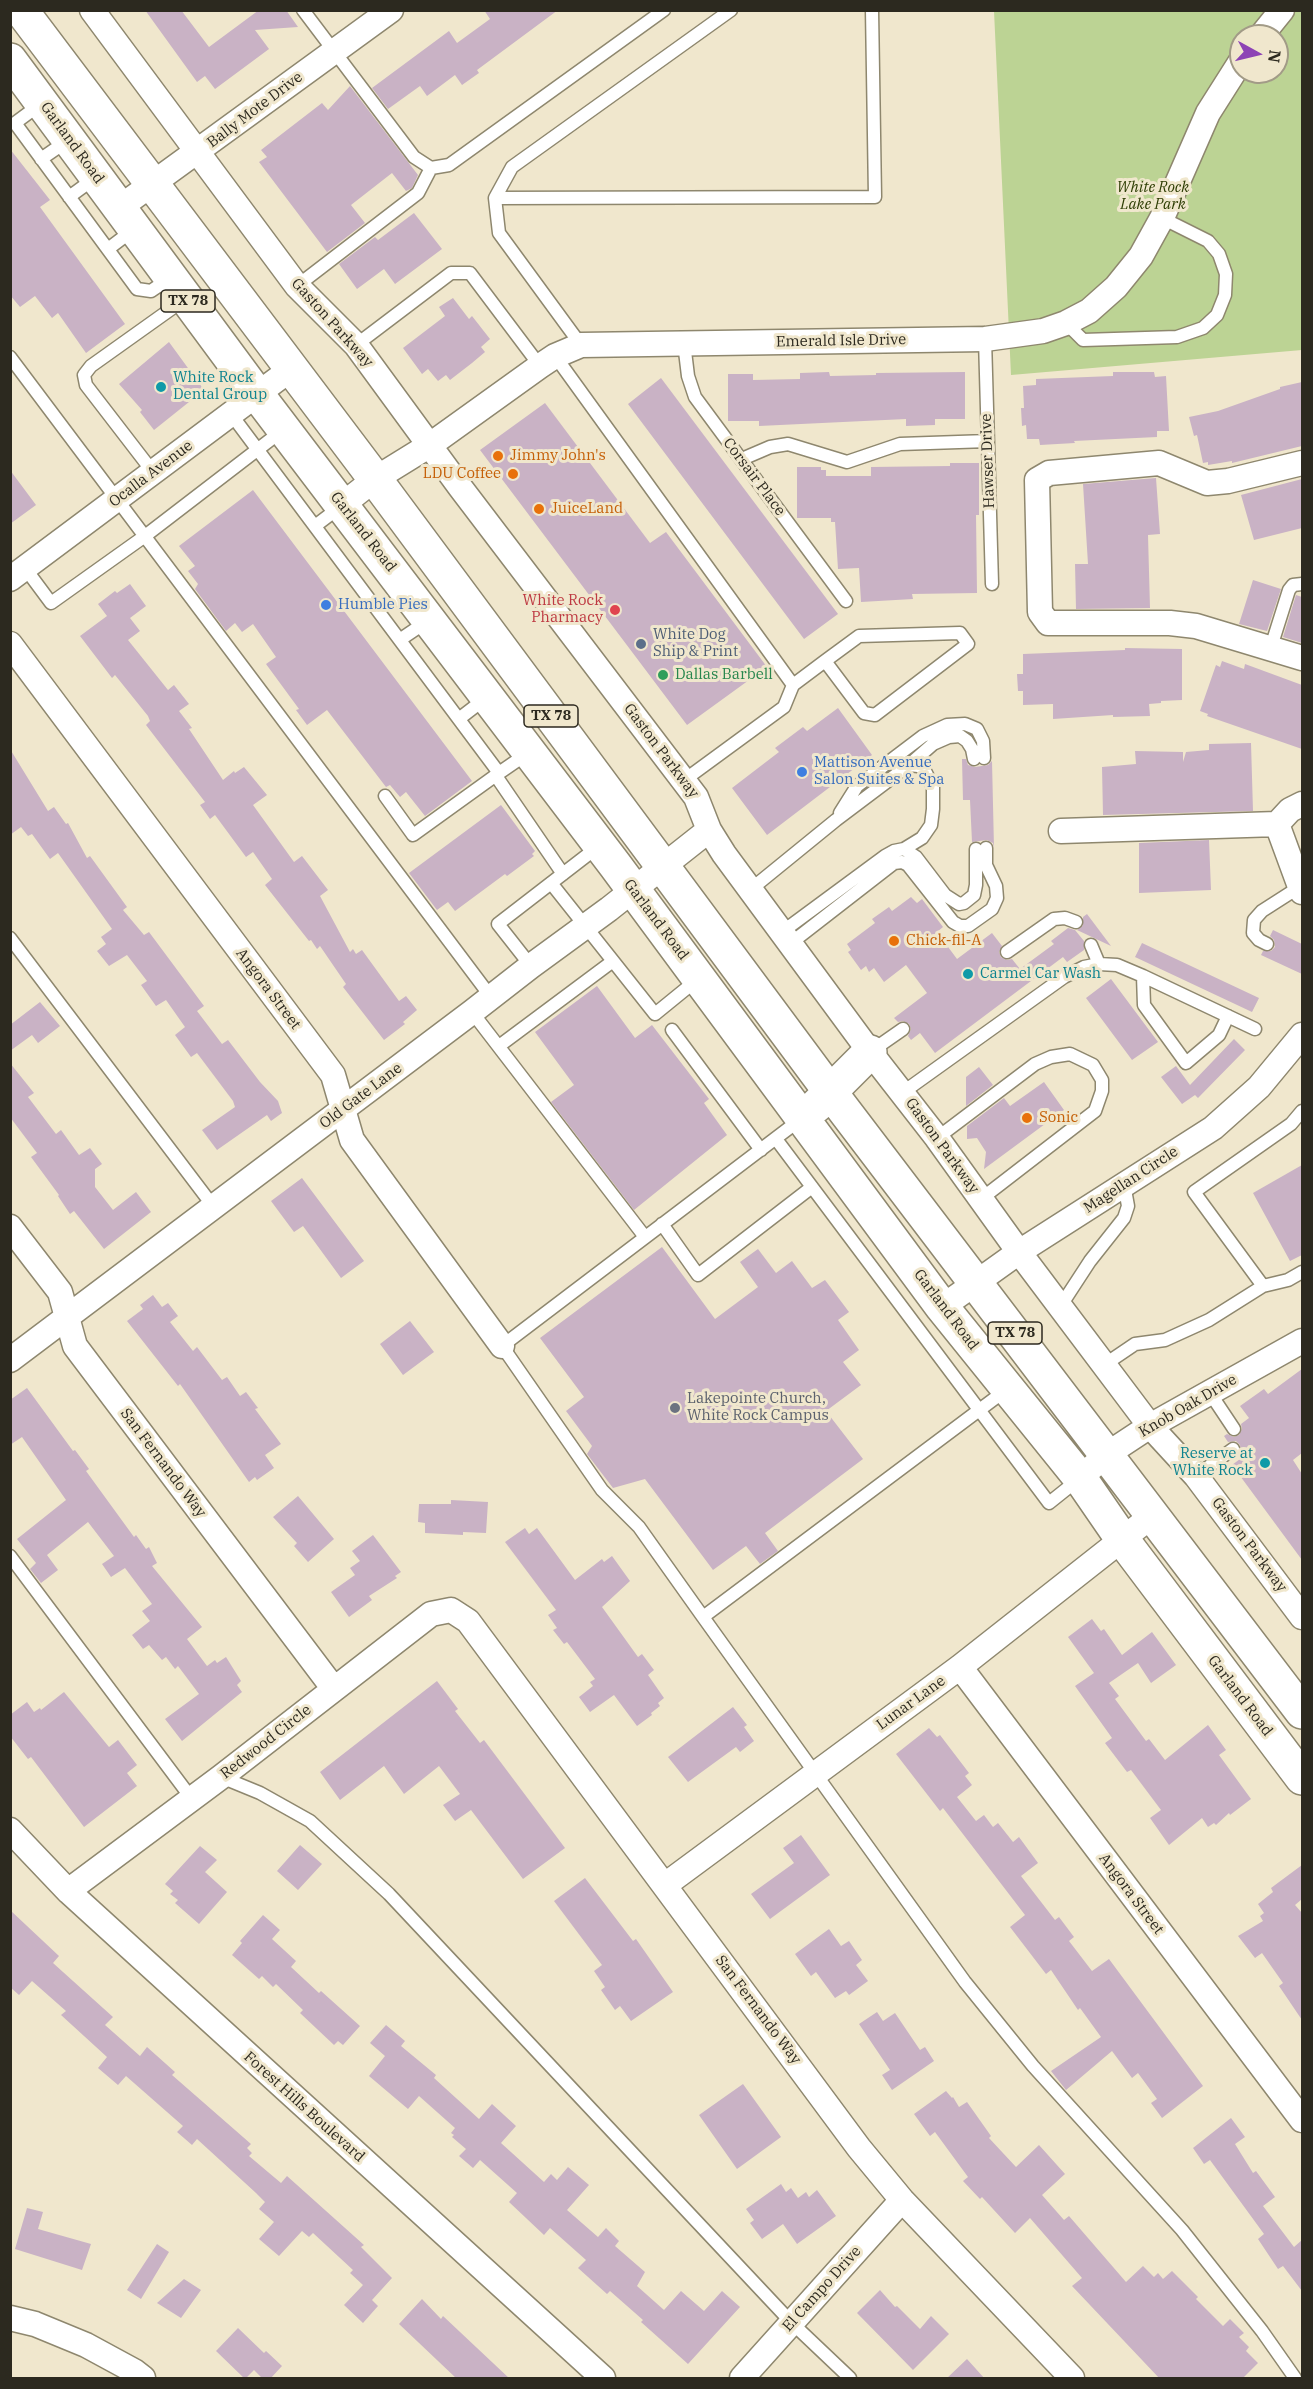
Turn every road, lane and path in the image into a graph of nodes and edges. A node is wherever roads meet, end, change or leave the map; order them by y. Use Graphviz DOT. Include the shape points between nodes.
graph roads {
  1 [pos="21,10"];
  2 [pos="92,10"];
  3 [pos="303,10"];
  4 [pos="391,10"];
  5 [pos="664,10"];
  6 [pos="730,10"];
  7 [pos="872,10"];
  8 [pos="1282,10"];
  9 [pos="1271,24"];
  10 [pos="334,51"];
  11 [pos="12,66"];
  12 [pos="1229,80"];
  13 [pos="43,103"];
  14 [pos="13,120"];
  15 [pos="69,139"];
  16 [pos="197,153"];
  17 [pos="41,159"];
  18 [pos="431,168"];
  19 [pos="97,177"];
  20 [pos="152,184"];
  21 [pos="69,197"];
  22 [pos="495,198"];
  23 [pos="127,218"];
  24 [pos="1162,218"];
  25 [pos="108,249"];
  26 [pos="297,286"];
  27 [pos="179,287"];
  28 [pos="1066,323"];
  29 [pos="985,339"];
  30 [pos="684,344"];
  31 [pos="357,345"];
  32 [pos="581,345"];
  33 [pos="10,357"];
  34 [pos="548,361"];
  35 [pos="291,369"];
  36 [pos="257,394"];
  37 [pos="231,414"];
  38 [pos="284,429"];
  39 [pos="988,441"];
  40 [pos="429,445"];
  41 [pos="258,450"];
  42 [pos="742,459"];
  43 [pos="1302,463"];
  44 [pos="153,472"];
  45 [pos="375,479"];
  46 [pos="118,498"];
  47 [pos="342,506"];
  48 [pos="315,526"];
  49 [pos="145,536"];
  50 [pos="18,574"];
  51 [pos="992,584"];
  52 [pos="1302,584"];
  53 [pos="846,601"];
  54 [pos="430,619"];
  55 [pos="401,639"];
  56 [pos="10,644"];
  57 [pos="1271,647"];
  58 [pos="1302,657"];
  59 [pos="825,661"];
  60 [pos="793,685"];
  61 [pos="487,697"];
  62 [pos="460,718"];
  63 [pos="529,752"];
  64 [pos="909,765"];
  65 [pos="498,774"];
  66 [pos="683,781"];
  67 [pos="385,796"];
  68 [pos="1302,804"];
  69 [pos="836,819"];
  70 [pos="1277,824"];
  71 [pos="709,830"];
  72 [pos="1061,831"];
  73 [pos="600,845"];
  74 [pos="904,849"];
  75 [pos="663,867"];
  76 [pos="563,874"];
  77 [pos="551,883"];
  78 [pos="1302,888"];
  79 [pos="750,890"];
  80 [pos="634,891"];
  81 [pos="1076,922"];
  82 [pos="584,927"];
  83 [pos="10,938"];
  84 [pos="787,938"];
  85 [pos="1267,944"];
  86 [pos="1091,945"];
  87 [pos="1007,952"];
  88 [pos="613,960"];
  89 [pos="1100,964"];
  90 [pos="531,966"];
  91 [pos="1143,975"];
  92 [pos="699,979"];
  93 [pos="492,997"];
  94 [pos="472,1012"];
  95 [pos="1228,1016"];
  96 [pos="903,1029"];
  97 [pos="1255,1029"];
  98 [pos="672,1030"];
  99 [pos="1302,1035"];
  100 [pos="499,1046"];
  101 [pos="870,1052"];
  102 [pos="831,1093"];
  103 [pos="903,1093"];
  104 [pos="343,1110"];
  105 [pos="1302,1111"];
  106 [pos="802,1118"];
  107 [pos="937,1138"];
  108 [pos="776,1139"];
  109 [pos="761,1150"];
  110 [pos="1124,1184"];
  111 [pos="812,1187"];
  112 [pos="981,1199"];
  113 [pos="213,1206"];
  114 [pos="662,1224"];
  115 [pos="10,1227"];
  116 [pos="645,1238"];
  117 [pos="1019,1252"];
  118 [pos="1302,1272"];
  119 [pos="977,1282"];
  120 [pos="1263,1286"];
  121 [pos="942,1306"];
  122 [pos="1060,1307"];
  123 [pos="67,1317"];
  124 [pos="1302,1341"];
  125 [pos="502,1346"];
  126 [pos="10,1360"];
  127 [pos="1104,1365"];
  128 [pos="1007,1389"];
  129 [pos="1210,1393"];
  130 [pos="980,1408"];
  131 [pos="1150,1426"];
  132 [pos="1234,1429"];
  133 [pos="1233,1449"];
  134 [pos="1106,1455"];
  135 [pos="1196,1476"];
  136 [pos="1080,1478"];
  137 [pos="1153,1515"];
  138 [pos="1122,1539"];
  139 [pos="10,1556"];
  140 [pos="703,1617"];
  141 [pos="1302,1617"];
  142 [pos="468,1620"];
  143 [pos="960,1667"];
  144 [pos="334,1689"];
  145 [pos="1302,1712"];
  146 [pos="815,1773"];
  147 [pos="221,1777"];
  148 [pos="1302,1778"];
  149 [pos="192,1798"];
  150 [pos="10,1830"];
  151 [pos="664,1885"];
  152 [pos="68,1891"];
  153 [pos="1302,2120"];
  154 [pos="902,2200"];
  155 [pos="10,2318"];
  156 [pos="792,2323"];
  157 [pos="142,2379"];
  158 [pos="603,2379"];
  159 [pos="742,2379"];
  160 [pos="850,2379"];
  161 [pos="1072,2379"];
  162 [pos="1295,2379"];
  1 -- 20 [label="main road, TX 78"];
  2 -- 16 [label="street, Gaston Parkway"];
  3 -- 10 [label="lane"];
  4 -- 10 [label="street, Bally Mote Drive"];
  5 -- 18 [label="lane" via="449,165"];
  6 -- 22 [label="lane" via="512,167"];
  7 -- 22 [label="lane" via="875,197"];
  8 -- 9 [label="street"];
  10 -- 16 [label="street, Bally Mote Drive"];
  10 -- 18 [label="lane" via="414,157"];
  11 -- 13 [label="main road, Garland Road / TX 78"];
  12 -- 24 [label="street, Emerald Isle Drive" via="1208,113"];
  13 -- 14 [label="lane"];
  13 -- 15 [label="main road, Garland Road / TX 78"];
  14 -- 17 [label="lane"];
  15 -- 17 [label="lane"];
  15 -- 19 [label="main road, Garland Road / TX 78"];
  16 -- 20 [label="street, Bally Mote Drive"];
  16 -- 26 [label="street, Gaston Parkway"];
  17 -- 21 [label="lane"];
  18 -- 26 [label="lane" via="418,193"];
  19 -- 21 [label="lane"];
  19 -- 23 [label="main road, Garland Road / TX 78"];
  20 -- 23 [label="street, Bally Mote Drive"];
  20 -- 35 [label="main road, TX 78"];
  21 -- 25 [label="lane"];
  22 -- 32 [label="lane" via="499,232"];
  23 -- 25 [label="lane"];
  23 -- 27 [label="main road, Garland Road / TX 78"];
  24 -- 28 [label="street, Emerald Isle Drive" via="1141,256 1116,287 1089,311"];
  24 -- 28 [label="lane" via="1208,241 1219,254 1226,274 1225,295 1218,315 1203,328 1177,337 1083,340"];
  25 -- 27 [label="lane" via="137,288 151,291"];
  26 -- 31 [label="street, Gaston Parkway"];
  27 -- 36 [label="main road, Garland Road / TX 78"];
  27 -- 44 [label="lane" via="84,375 86,385"];
  28 -- 29 [label="street, Emerald Isle Drive" via="1043,331"];
  29 -- 30 [label="street, Emerald Isle Drive"];
  29 -- 39 [label="lane, Hawser Drive"];
  30 -- 32 [label="street, Emerald Isle Drive"];
  30 -- 42 [label="lane, Corsair Place" via="695,397"];
  31 -- 34 [label="lane" via="451,273 470,273"];
  31 -- 40 [label="street, Gaston Parkway"];
  32 -- 34 [label="street, Emerald Isle Drive"];
  33 -- 46 [label="lane"];
  34 -- 40 [label="street, Emerald Isle Drive"];
  34 -- 60 [label="lane"];
  35 -- 36 [label="street, Ocalla Avenue"];
  35 -- 45 [label="main road, TX 78"];
  36 -- 37 [label="street, Ocalla Avenue"];
  36 -- 38 [label="main road, Garland Road / TX 78"];
  37 -- 41 [label="lane"];
  37 -- 44 [label="street, Ocalla Avenue"];
  38 -- 41 [label="lane"];
  38 -- 47 [label="main road, Garland Road / TX 78"];
  39 -- 42 [label="lane" via="900,444 847,462 788,444"];
  39 -- 51 [label="lane, Hawser Drive"];
  40 -- 45 [label="street, Emerald Isle Drive"];
  40 -- 66 [label="street, Gaston Parkway"];
  41 -- 48 [label="lane"];
  41 -- 49 [label="lane"];
  42 -- 53 [label="lane, Corsair Place"];
  43 -- 57 [label="street" via="1207,483 1159,463 1049,473 1037,480 1040,612 1048,623 1170,623 1196,626"];
  44 -- 46 [label="street, Ocalla Avenue"];
  45 -- 47 [label="street, Emerald Isle Drive"];
  45 -- 75 [label="main road, TX 78"];
  46 -- 49 [label="lane"];
  46 -- 50 [label="street, Ocalla Avenue"];
  47 -- 48 [label="lane"];
  47 -- 54 [label="main road, Garland Road / TX 78"];
  48 -- 55 [label="lane"];
  49 -- 50 [label="lane" via="51,603"];
  49 -- 93 [label="lane"];
  52 -- 57 [label="lane" via="1289,590"];
  54 -- 55 [label="lane"];
  54 -- 61 [label="main road, Garland Road / TX 78"];
  55 -- 62 [label="lane"];
  56 -- 104 [label="street, Angora Street" via="333,1076"];
  57 -- 58 [label="street"];
  59 -- 59 [label="lane" via="859,636 960,633 968,644 875,715 864,713"];
  59 -- 60 [label="lane"];
  60 -- 66 [label="lane" via="784,707"];
  61 -- 62 [label="lane"];
  61 -- 63 [label="main road, Garland Road / TX 78"];
  62 -- 65 [label="lane"];
  63 -- 65 [label="lane"];
  63 -- 73 [label="main road, Garland Road / TX 78"];
  64 -- 69 [label="lane"];
  64 -- 69 [label="lane" via="933,744 960,736 979,759 983,741 978,729 964,724 947,725 923,736 857,786"];
  64 -- 74 [label="lane" via="918,765 929,775 933,809 931,825 922,838"];
  65 -- 67 [label="lane" via="413,835"];
  65 -- 76 [label="lane"];
  66 -- 71 [label="street, Gaston Parkway" via="700,803"];
  68 -- 70 [label="street"];
  69 -- 79 [label="lane"];
  70 -- 72 [label="street"];
  70 -- 78 [label="street"];
  71 -- 75 [label="street, Old Gate Lane"];
  71 -- 79 [label="street, Gaston Parkway"];
  73 -- 76 [label="lane"];
  73 -- 80 [label="main road, Garland Road / TX 78"];
  74 -- 84 [label="lane" via="885,856"];
  74 -- 84 [label="lane" via="958,904 974,894 981,848 996,886 992,909 968,926 960,926 908,864 894,863"];
  75 -- 80 [label="street, Old Gate Lane"];
  75 -- 102 [label="main road, TX 78"];
  76 -- 77 [label="lane"];
  77 -- 82 [label="lane"];
  77 -- 90 [label="lane" via="498,924"];
  78 -- 85 [label="lane" via="1262,911 1254,920 1253,933"];
  79 -- 84 [label="street, Gaston Parkway"];
  80 -- 82 [label="street, Old Gate Lane"];
  80 -- 92 [label="main road, Garland Road / TX 78"];
  81 -- 87 [label="lane" via="1054,919"];
  82 -- 88 [label="lane"];
  82 -- 90 [label="street, Old Gate Lane"];
  83 -- 113 [label="lane"];
  84 -- 101 [label="street, Gaston Parkway"];
  86 -- 89 [label="lane"];
  88 -- 92 [label="lane" via="655,1014"];
  88 -- 100 [label="lane"];
  89 -- 91 [label="lane" via="1117,965"];
  89 -- 103 [label="lane" via="1064,976"];
  90 -- 93 [label="street, Old Gate Lane"];
  91 -- 95 [label="lane"];
  91 -- 95 [label="lane" via="1144,1005 1186,1063 1219,1035"];
  92 -- 106 [label="main road, Garland Road / TX 78"];
  93 -- 94 [label="street, Old Gate Lane"];
  94 -- 100 [label="lane"];
  94 -- 104 [label="street, Old Gate Lane"];
  95 -- 97 [label="lane"];
  96 -- 101 [label="lane"];
  98 -- 109 [label="lane"];
  99 -- 110 [label="street, Magellan Circle" via="1259,1087 1213,1128"];
  100 -- 116 [label="lane"];
  101 -- 102 [label="main road"];
  101 -- 103 [label="street, Gaston Parkway"];
  102 -- 106 [label="main road"];
  102 -- 119 [label="main road, TX 78"];
  103 -- 107 [label="street, Gaston Parkway"];
  104 -- 113 [label="street, Old Gate Lane"];
  104 -- 125 [label="street, Angora Street" via="352,1140"];
  105 -- 120 [label="lane" via="1291,1124 1194,1192"];
  106 -- 108 [label="lane"];
  106 -- 121 [label="main road, Garland Road / TX 78"];
  107 -- 112 [label="street, Gaston Parkway"];
  107 -- 112 [label="lane" via="1043,1060 1070,1054 1094,1065 1102,1080 1095,1111"];
  108 -- 109 [label="lane"];
  108 -- 111 [label="lane"];
  109 -- 114 [label="lane"];
  110 -- 117 [label="street, Magellan Circle"];
  110 -- 122 [label="lane" via="1128,1206 1124,1218"];
  111 -- 114 [label="lane" via="698,1275"];
  111 -- 130 [label="lane"];
  112 -- 117 [label="street, Gaston Parkway"];
  113 -- 123 [label="street, Old Gate Lane"];
  114 -- 116 [label="lane"];
  115 -- 123 [label="street, San Fernando Way" via="60,1292"];
  116 -- 125 [label="lane"];
  117 -- 119 [label="street, Magellan Circle"];
  117 -- 122 [label="street, Gaston Parkway"];
  118 -- 120 [label="lane"];
  119 -- 121 [label="street, Magellan Circle"];
  119 -- 134 [label="main road, TX 78"];
  120 -- 127 [label="lane" via="1209,1320 1165,1340 1135,1344"];
  121 -- 128 [label="main road, Garland Road / TX 78"];
  122 -- 127 [label="street, Gaston Parkway"];
  123 -- 126 [label="street, Old Gate Lane"];
  123 -- 144 [label="street, San Fernando Way" via="75,1346"];
  124 -- 129 [label="street, Knob Oak Drive"];
  125 -- 140 [label="lane" via="602,1490 639,1527"];
  127 -- 131 [label="street, Gaston Parkway"];
  128 -- 130 [label="lane"];
  128 -- 136 [label="main road, Garland Road / TX 78"];
  129 -- 131 [label="street, Knob Oak Drive"];
  129 -- 132 [label="lane"];
  130 -- 136 [label="lane" via="1049,1503"];
  130 -- 140 [label="lane"];
  131 -- 134 [label="street, Knob Oak Drive"];
  131 -- 135 [label="street, Gaston Parkway"];
  133 -- 135 [label="lane"];
  134 -- 136 [label="street, Knob Oak Drive"];
  134 -- 137 [label="main road, TX 78"];
  135 -- 141 [label="street, Gaston Parkway"];
  136 -- 138 [label="main road, Garland Road / TX 78"];
  137 -- 138 [label="street, Lunar Lane"];
  137 -- 145 [label="main road, TX 78"];
  138 -- 143 [label="street, Lunar Lane"];
  138 -- 148 [label="main road, Garland Road / TX 78"];
  139 -- 149 [label="lane"];
  140 -- 146 [label="lane"];
  142 -- 144 [label="street, Redwood Circle" via="451,1610 431,1614"];
  142 -- 151 [label="street, San Fernando Way"];
  143 -- 146 [label="street, Lunar Lane"];
  143 -- 153 [label="street, Angora Street"];
  144 -- 147 [label="street, Redwood Circle"];
  146 -- 151 [label="street, Lunar Lane"];
  146 -- 162 [label="lane" via="964,1982 1182,2230"];
  147 -- 149 [label="street, Redwood Circle"];
  147 -- 156 [label="lane" via="310,1821 389,1894"];
  149 -- 152 [label="street, Redwood Circle"];
  150 -- 152 [label="street, Forest Hills Boulevard"];
  151 -- 154 [label="street, San Fernando Way"];
  152 -- 158 [label="street, Forest Hills Boulevard"];
  154 -- 156 [label="street, El Campo Drive"];
  154 -- 161 [label="street, San Fernando Way"];
  155 -- 157 [label="street" via="86,2345"];
  156 -- 159 [label="street, El Campo Drive"];
  156 -- 160 [label="lane"];
}
